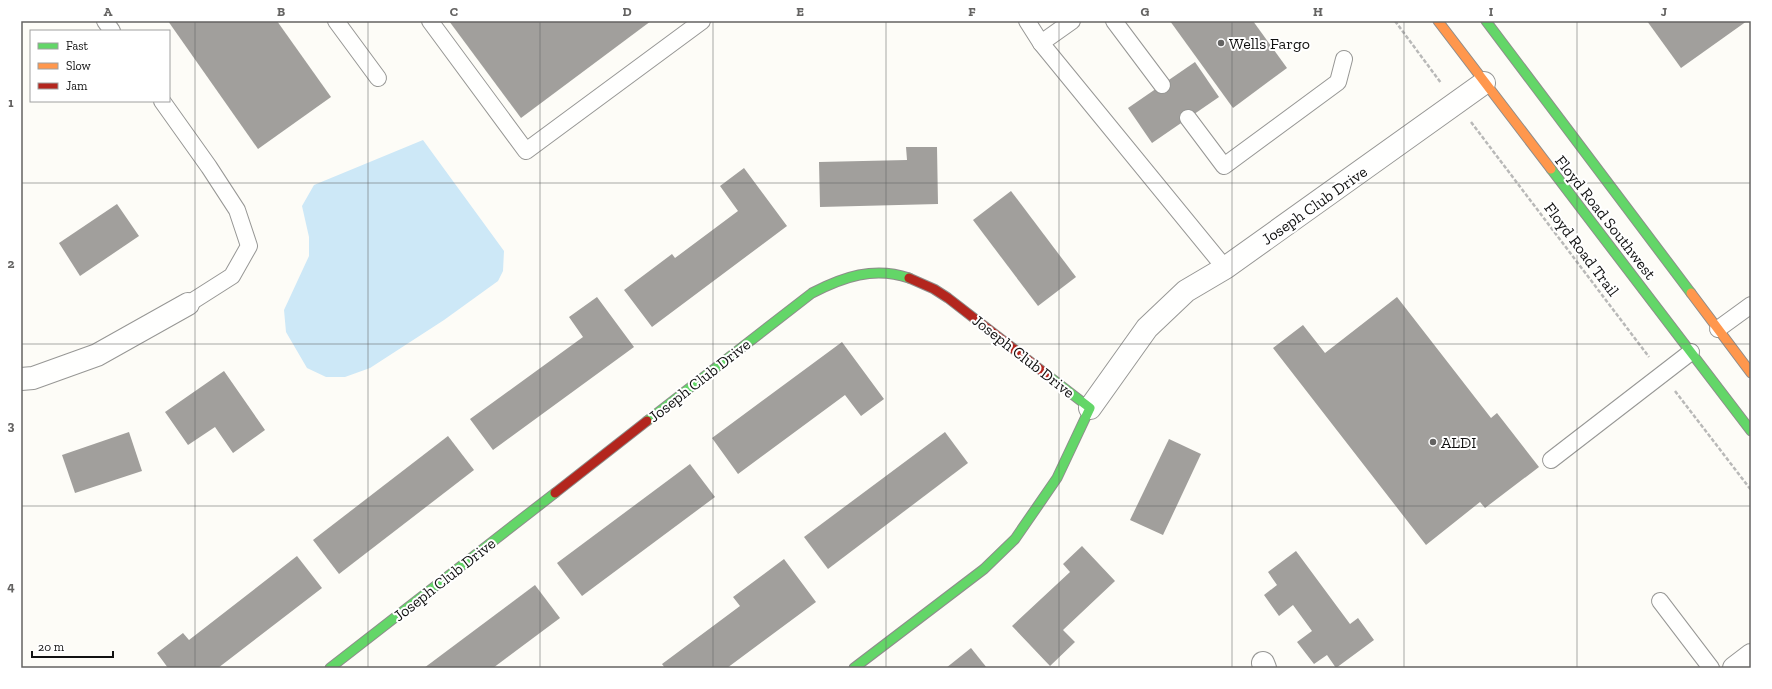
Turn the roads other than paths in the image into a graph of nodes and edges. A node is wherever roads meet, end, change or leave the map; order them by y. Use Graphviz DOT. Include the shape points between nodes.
graph roads {
  1 [pos="104,21"];
  2 [pos="336,21"];
  3 [pos="430,21"];
  4 [pos="702,21"];
  5 [pos="1027,21"];
  6 [pos="1072,21"];
  7 [pos="1114,21"];
  8 [pos="1438,21"];
  9 [pos="1486,21"];
  10 [pos="111,30"];
  11 [pos="1041,43"];
  12 [pos="1344,59"];
  13 [pos="378,78"];
  14 [pos="1484,84"];
  15 [pos="1162,85"];
  16 [pos="163,102"];
  17 [pos="1188,118"];
  18 [pos="1225,268"];
  19 [pos="188,304"];
  20 [pos="1751,305"];
  21 [pos="1718,329"];
  22 [pos="1691,352"];
  23 [pos="1751,373"];
  24 [pos="21,379"];
  25 [pos="1090,408"];
  26 [pos="1751,431"];
  27 [pos="1551,460"];
  28 [pos="1660,601"];
  29 [pos="1751,655"];
  30 [pos="330,668"];
  31 [pos="854,668"];
  32 [pos="1712,668"];
  33 [pos="1734,668"];
  1 -- 10 [label="lane"];
  2 -- 13 [label="lane"];
  3 -- 4 [label="lane" via="526,151"];
  5 -- 11 [label="lane"];
  6 -- 11 [label="lane"];
  7 -- 15 [label="lane"];
  8 -- 14 [label="street, Floyd Road Southwest"];
  9 -- 21 [label="street, Floyd Road Southwest"];
  11 -- 18 [label="lane"];
  12 -- 17 [label="lane" via="1338,82 1224,166"];
  14 -- 18 [label="street, Joseph Club Drive"];
  14 -- 22 [label="street, Floyd Road Southwest"];
  16 -- 19 [label="lane" via="237,210 249,246 232,276"];
  18 -- 25 [label="street, Joseph Club Drive" via="1186,291 1147,328"];
  19 -- 24 [label="street" via="97,355 33,378"];
  20 -- 21 [label="lane"];
  21 -- 23 [label="street, Floyd Road Southwest"];
  22 -- 26 [label="street, Floyd Road Southwest"];
  22 -- 27 [label="lane"];
  25 -- 30 [label="street, Joseph Club Drive" via="940,292 910,277 888,273 863,273 842,278 812,292"];
  25 -- 31 [label="street, Joseph Club Drive" via="1057,478 1016,539 984,569"];
  28 -- 32 [label="lane"];
  29 -- 33 [label="street"];
}
